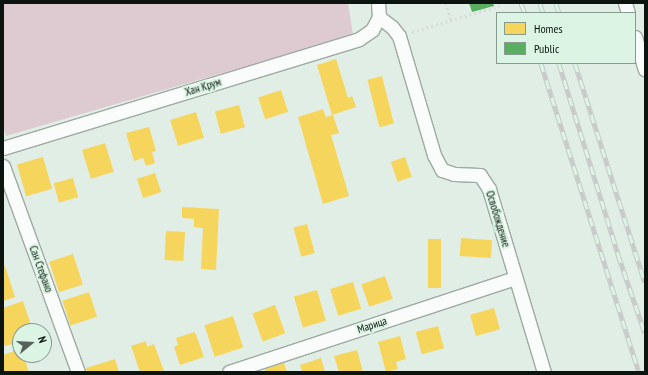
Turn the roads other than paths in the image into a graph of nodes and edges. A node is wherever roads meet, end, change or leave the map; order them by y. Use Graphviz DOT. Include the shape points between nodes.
graph roads {
  1 [pos="378,3"];
  2 [pos="379,17"];
  3 [pos="636,40"];
  4 [pos="645,70"];
  5 [pos="3,148"];
  6 [pos="3,166"];
  7 [pos="515,278"];
  8 [pos="78,372"];
  9 [pos="229,372"];
  10 [pos="544,372"];
  1 -- 2 [label="street"];
  2 -- 5 [label="street, Хан Крум" via="372,30 359,39"];
  2 -- 7 [label="street, Освобождение" via="399,36 434,155 442,170 454,174 480,175 489,189"];
  3 -- 4 [label="street"];
  6 -- 8 [label="street, Сан Стефано"];
  7 -- 9 [label="street, Марица"];
  7 -- 10 [label="street, Освобождение"];
}
